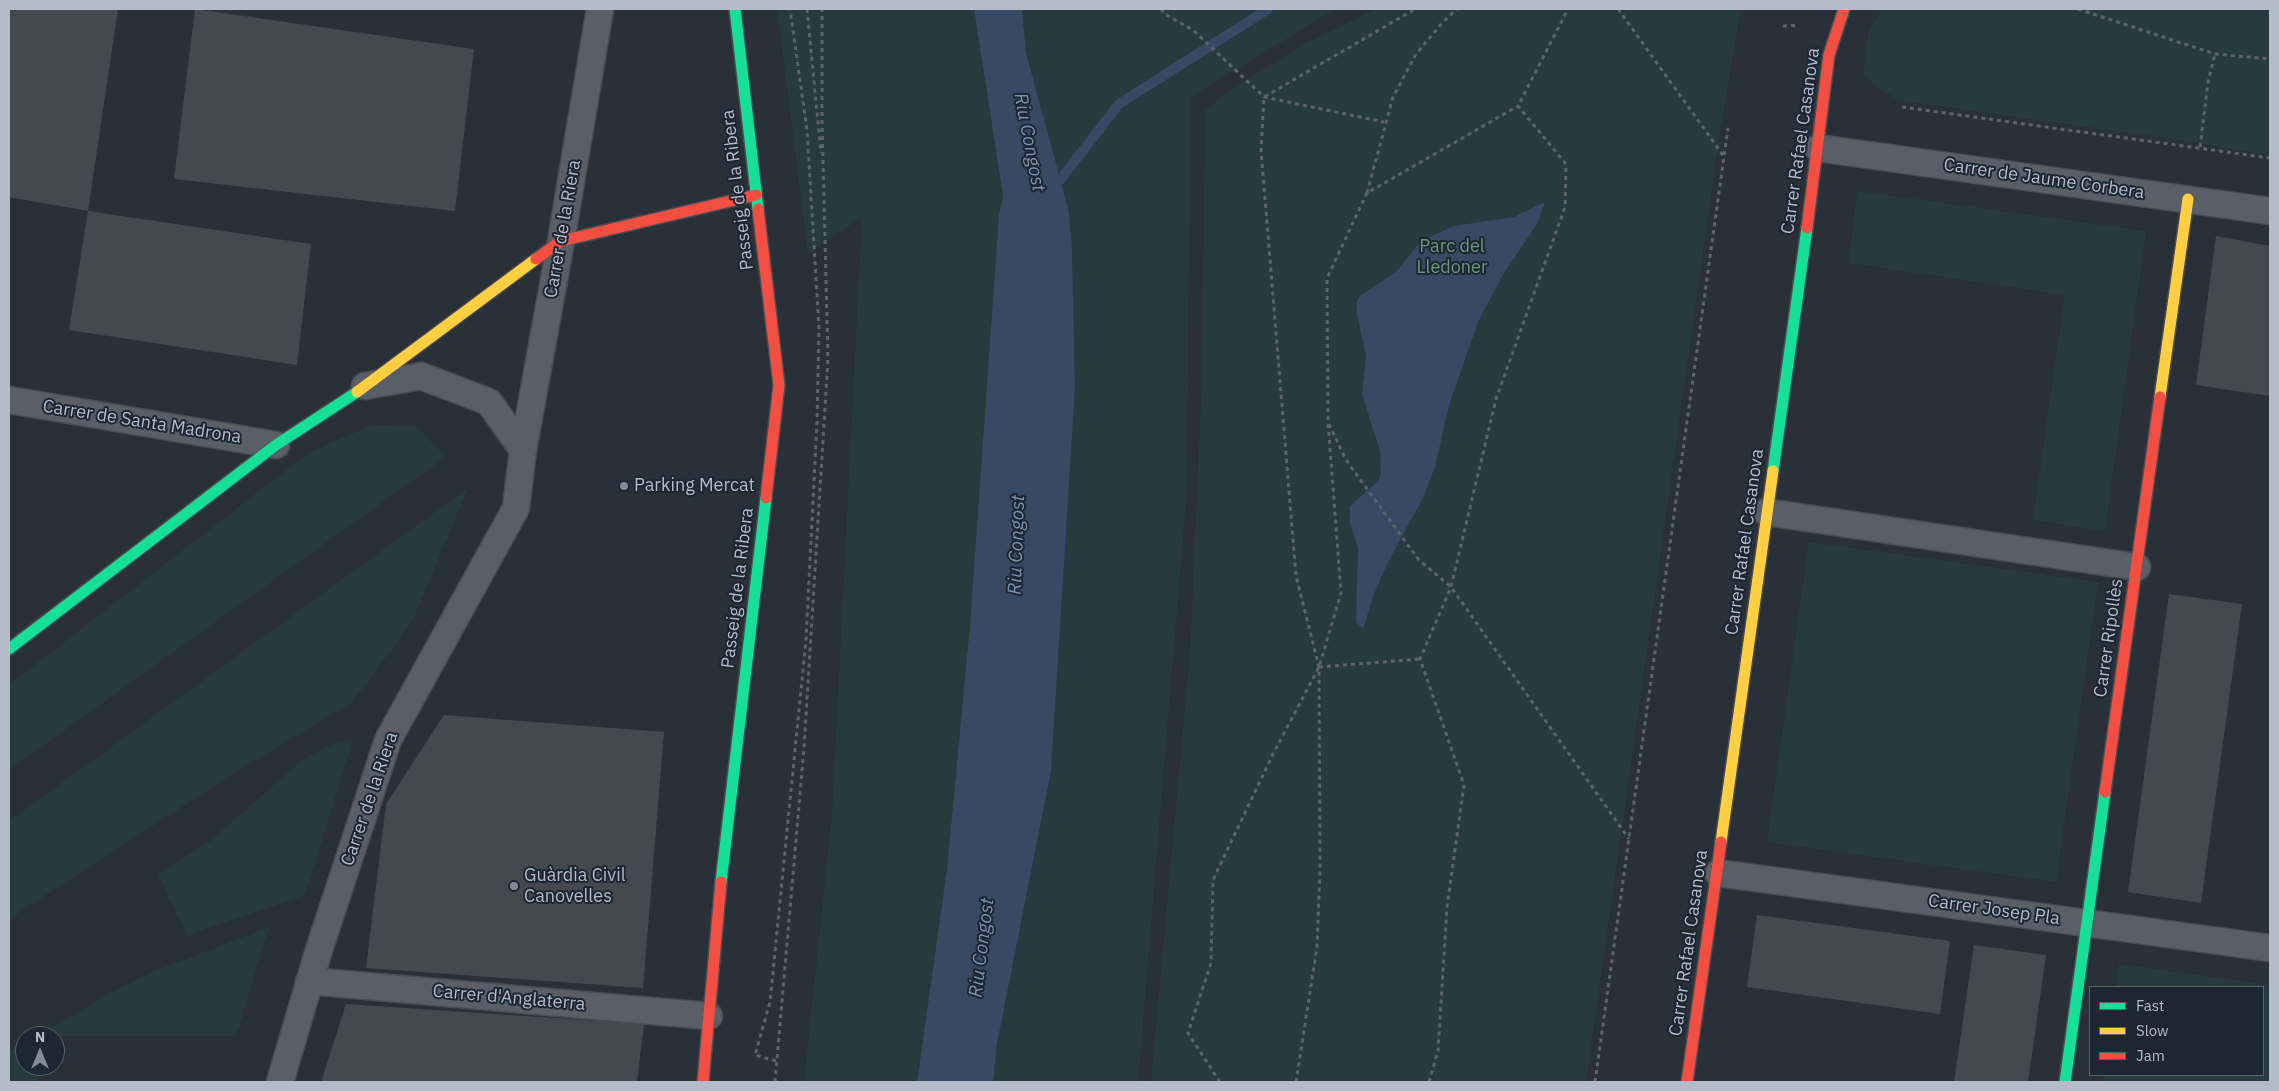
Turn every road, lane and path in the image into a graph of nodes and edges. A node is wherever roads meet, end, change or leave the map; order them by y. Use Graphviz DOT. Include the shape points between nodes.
graph roads {
  1 [pos="600,9"];
  2 [pos="735,9"];
  3 [pos="790,9"];
  4 [pos="807,9"];
  5 [pos="822,9"];
  6 [pos="1161,9"];
  7 [pos="1415,9"];
  8 [pos="1457,9"];
  9 [pos="1568,9"];
  10 [pos="1618,9"];
  11 [pos="1844,9"];
  12 [pos="2078,9"];
  13 [pos="1797,25"];
  14 [pos="1783,26"];
  15 [pos="2214,54"];
  16 [pos="2270,59"];
  17 [pos="1264,97"];
  18 [pos="1518,106"];
  19 [pos="1902,107"];
  20 [pos="1384,122"];
  21 [pos="1728,128"];
  22 [pos="2200,147"];
  23 [pos="1818,148"];
  24 [pos="1725,158"];
  25 [pos="2270,158"];
  26 [pos="824,183"];
  27 [pos="1367,193"];
  28 [pos="756,195"];
  29 [pos="2188,199"];
  30 [pos="2270,211"];
  31 [pos="561,242"];
  32 [pos="365,386"];
  33 [pos="9,400"];
  34 [pos="1328,421"];
  35 [pos="276,444"];
  36 [pos="522,450"];
  37 [pos="1766,512"];
  38 [pos="2137,567"];
  39 [pos="1451,587"];
  40 [pos="9,649"];
  41 [pos="1420,658"];
  42 [pos="1319,667"];
  43 [pos="1629,839"];
  44 [pos="1718,873"];
  45 [pos="2087,923"];
  46 [pos="2270,948"];
  47 [pos="309,981"];
  48 [pos="709,1016"];
  49 [pos="776,1061"];
  50 [pos="280,1082"];
  51 [pos="703,1082"];
  52 [pos="774,1082"];
  53 [pos="1220,1082"];
  54 [pos="1296,1082"];
  55 [pos="1429,1082"];
  56 [pos="1595,1082"];
  57 [pos="1687,1082"];
  58 [pos="2065,1082"];
  1 -- 31 [label="street, Carrer de la Riera"];
  2 -- 28 [label="street, Passeig de la Ribera"];
  3 -- 49 [label="path" via="807,130 819,328 803,669 770,1002 755,1055"];
  4 -- 26 [label="path"];
  5 -- 26 [label="path"];
  6 -- 17 [label="path" via="1193,30"];
  7 -- 17 [label="path"];
  8 -- 20 [label="path" via="1416,54 1393,97"];
  9 -- 18 [label="path"];
  10 -- 24 [label="path"];
  11 -- 23 [label="street, Carrer Rafael Casanova" via="1829,55"];
  12 -- 15 [label="path"];
  13 -- 14 [label="path"];
  15 -- 16 [label="path"];
  15 -- 22 [label="path"];
  17 -- 20 [label="path"];
  17 -- 42 [label="path" via="1261,150 1296,576"];
  18 -- 27 [label="path"];
  18 -- 39 [label="path" via="1566,164 1565,207 1496,399"];
  19 -- 22 [label="path"];
  20 -- 27 [label="path"];
  21 -- 24 [label="path"];
  22 -- 25 [label="path"];
  23 -- 29 [label="street, Carrer de Jaume Corbera"];
  23 -- 37 [label="street, Carrer Rafael Casanova"];
  24 -- 43 [label="path"];
  26 -- 49 [label="path" via="828,359 804,748"];
  27 -- 34 [label="path" via="1327,278"];
  28 -- 31 [label="street"];
  28 -- 48 [label="street, Passeig de la Ribera" via="779,385 717,915"];
  29 -- 30 [label="street, Carrer de Jaume Corbera"];
  29 -- 38 [label="street, Carrer Ripollès"];
  31 -- 32 [label="street"];
  31 -- 36 [label="street, Carrer de la Riera"];
  32 -- 35 [label="street"];
  32 -- 36 [label="street" via="421,376 489,402"];
  33 -- 35 [label="street, Carrer de Santa Madrona"];
  34 -- 39 [label="path" via="1346,460 1418,559"];
  34 -- 42 [label="path" via="1341,593"];
  35 -- 40 [label="street"];
  36 -- 47 [label="street, Carrer de la Riera" via="516,508 388,740"];
  37 -- 38 [label="street"];
  37 -- 44 [label="street, Carrer Rafael Casanova"];
  38 -- 45 [label="street, Carrer Ripollès"];
  39 -- 41 [label="path"];
  39 -- 43 [label="path"];
  41 -- 42 [label="path"];
  41 -- 55 [label="path" via="1464,785 1447,907 1438,1051"];
  42 -- 53 [label="path" via="1213,880 1210,963 1188,1033"];
  42 -- 54 [label="path" via="1317,947"];
  43 -- 56 [label="path"];
  44 -- 45 [label="street, Carrer Josep Pla"];
  44 -- 57 [label="street, Carrer Rafael Casanova"];
  45 -- 46 [label="street, Carrer Josep Pla"];
  45 -- 58 [label="street, Carrer Ripollès"];
  47 -- 48 [label="street, Carrer d'Anglaterra"];
  47 -- 50 [label="street, Carrer de la Riera"];
  48 -- 51 [label="street, Passeig de la Ribera"];
  49 -- 52 [label="path"];
}
